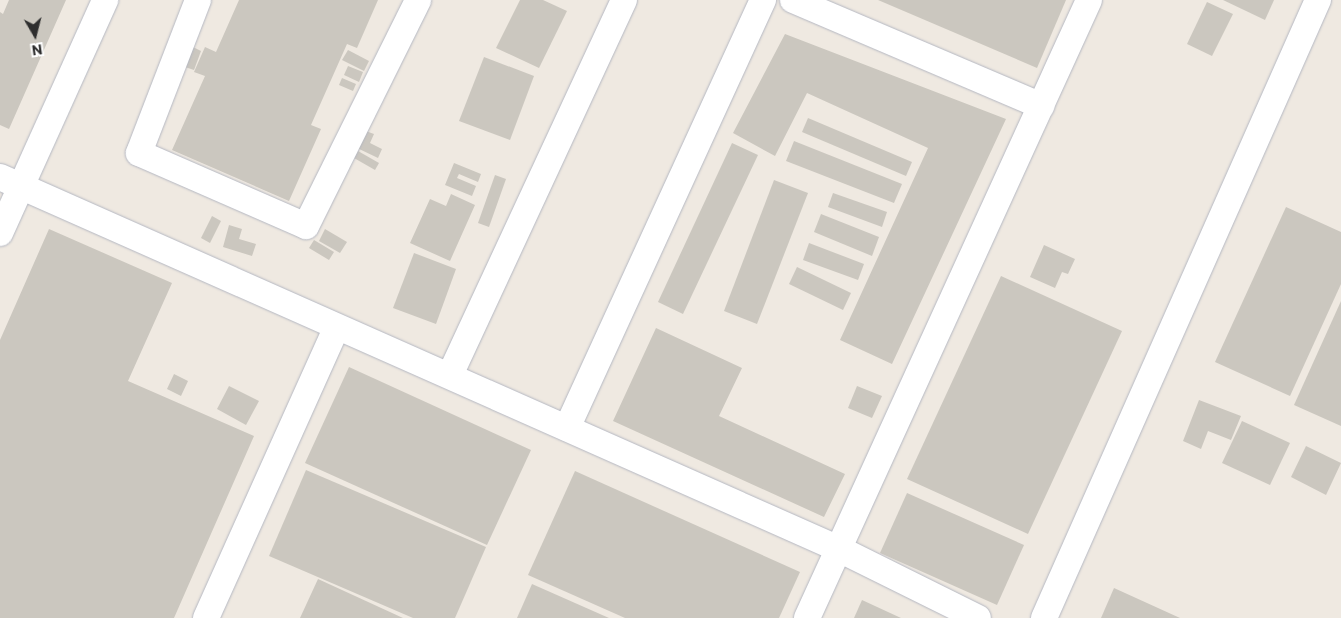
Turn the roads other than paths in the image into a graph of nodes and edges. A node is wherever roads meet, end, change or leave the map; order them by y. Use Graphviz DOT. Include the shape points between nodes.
graph roads {
  1 [pos="105,0"];
  2 [pos="198,0"];
  3 [pos="418,0"];
  4 [pos="624,0"];
  5 [pos="763,0"];
  6 [pos="793,0"];
  7 [pos="1089,0"];
  8 [pos="1318,0"];
  9 [pos="1041,106"];
  10 [pos="10,182"];
  11 [pos="0,233"];
  12 [pos="337,327"];
  13 [pos="450,375"];
  14 [pos="567,428"];
  15 [pos="839,549"];
  16 [pos="206,618"];
  17 [pos="806,618"];
  18 [pos="978,618"];
  19 [pos="1044,618"];
  1 -- 10 [label="street"];
  2 -- 3 [label="street" via="139,153 306,226"];
  4 -- 13 [label="street"];
  5 -- 14 [label="street"];
  6 -- 9 [label="street"];
  7 -- 9 [label="street"];
  8 -- 19 [label="street"];
  9 -- 15 [label="street"];
  10 -- 11 [label="street"];
  10 -- 12 [label="street"];
  12 -- 13 [label="street"];
  12 -- 16 [label="street"];
  13 -- 14 [label="street"];
  14 -- 15 [label="street"];
  15 -- 17 [label="street"];
  15 -- 18 [label="street"];
}
